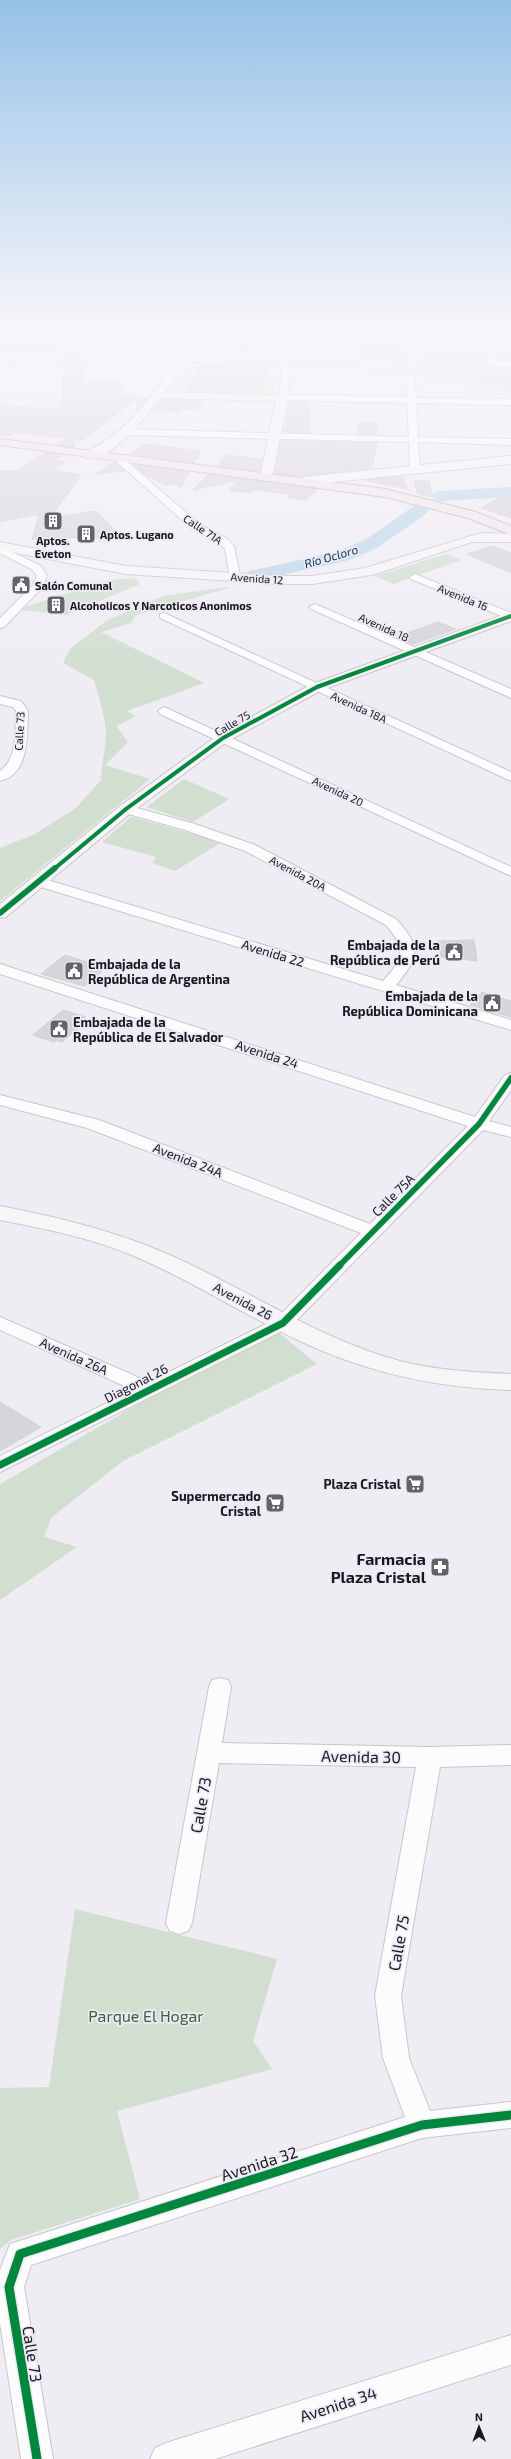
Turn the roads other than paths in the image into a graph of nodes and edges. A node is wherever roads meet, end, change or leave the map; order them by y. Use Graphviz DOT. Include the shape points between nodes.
graph roads {
  1 [pos="111,444"];
  2 [pos="19,445"];
  3 [pos="110,445"];
  4 [pos="273,445"];
  5 [pos="413,445"];
  6 [pos="91,455"];
  7 [pos="116,458"];
  8 [pos="511,460"];
  9 [pos="415,468"];
  10 [pos="372,474"];
  11 [pos="266,477"];
  12 [pos="303,481"];
  13 [pos="385,493"];
  14 [pos="511,531"];
  15 [pos="511,538"];
  16 [pos="0,546"];
  17 [pos="0,550"];
  18 [pos="235,576"];
  19 [pos="415,577"];
  20 [pos="315,607"];
  21 [pos="164,616"];
  22 [pos="511,616"];
  23 [pos="0,626"];
  24 [pos="414,651"];
  25 [pos="317,687"];
  26 [pos="511,694"];
  27 [pos="0,700"];
  28 [pos="164,711"];
  29 [pos="223,738"];
  30 [pos="0,776"];
  31 [pos="511,777"];
  32 [pos="126,809"];
  33 [pos="511,872"];
  34 [pos="36,881"];
  35 [pos="0,913"];
  36 [pos="0,969"];
  37 [pos="386,988"];
  38 [pos="511,1025"];
  39 [pos="511,1078"];
  40 [pos="0,1100"];
  41 [pos="479,1124"];
  42 [pos="511,1132"];
  43 [pos="0,1213"];
  44 [pos="372,1231"];
  45 [pos="0,1323"];
  46 [pos="283,1323"];
  47 [pos="511,1382"];
  48 [pos="148,1390"];
  49 [pos="1,1463"];
  50 [pos="220,1687"];
  51 [pos="210,1753"];
  52 [pos="511,1755"];
  53 [pos="430,1757"];
  54 [pos="179,1923"];
  55 [pos="511,2115"];
  56 [pos="422,2125"];
  57 [pos="20,2254"];
  58 [pos="511,2350"];
  59 [pos="37,2459"];
  60 [pos="166,2459"];
  1 -- 7 [label="street"];
  2 -- 6 [label="highway"];
  3 -- 6 [label="street"];
  4 -- 11 [label="street"];
  5 -- 9 [label="street"];
  6 -- 7 [label="highway"];
  7 -- 11 [label="highway"];
  7 -- 18 [label="street, Calle 71A" via="195,526 222,540 230,548"];
  8 -- 9 [label="street"];
  9 -- 10 [label="street"];
  10 -- 12 [label="street"];
  10 -- 13 [label="street" via="365,476 362,481"];
  11 -- 12 [label="highway"];
  12 -- 13 [label="highway"];
  13 -- 14 [label="highway" via="472,516"];
  15 -- 18 [label="street, Avenida 12" via="470,539 367,572 312,580"];
  16 -- 18 [label="street, Avenida 12" via="126,570"];
  17 -- 23 [label="street" via="37,568 42,576 37,587"];
  19 -- 22 [label="street, Avenida 16"];
  20 -- 24 [label="street, Avenida 18"];
  21 -- 25 [label="street, Avenida 18A"];
  22 -- 24 [label="street, Calle 75"];
  24 -- 25 [label="street, Calle 75"];
  24 -- 26 [label="street, Avenida 18"];
  25 -- 29 [label="street, Calle 75"];
  25 -- 31 [label="street, Avenida 18A"];
  27 -- 30 [label="street, Calle 73" via="17,704 22,711 18,757 14,766"];
  28 -- 29 [label="street, Avenida 20"];
  29 -- 32 [label="street, Calle 75"];
  29 -- 33 [label="street, Avenida 20"];
  32 -- 34 [label="street, Calle 75"];
  32 -- 37 [label="street, Avenida 20A" via="190,827 250,848 392,922 405,936 409,957"];
  34 -- 35 [label="street, Calle 75"];
  34 -- 37 [label="street, Avenida 22"];
  36 -- 41 [label="street, Avenida 24"];
  37 -- 38 [label="street, Avenida 22"];
  39 -- 41 [label="street, Calle 75A"];
  40 -- 44 [label="street, Avenida 24A" via="93,1124"];
  41 -- 42 [label="street, Avenida 24"];
  41 -- 44 [label="street, Calle 75A"];
  43 -- 46 [label="street, Avenida 26" via="109,1239 193,1275"];
  44 -- 46 [label="street, Calle 75A"];
  45 -- 48 [label="street, Avenida 26A"];
  46 -- 47 [label="street, Avenida 26" via="360,1358 467,1381"];
  46 -- 48 [label="street, Diagonal 26"];
  48 -- 49 [label="street, Diagonal 26"];
  50 -- 51 [label="street, Calle 73"];
  51 -- 53 [label="street, Avenida 30"];
  51 -- 54 [label="street, Calle 73"];
  52 -- 53 [label="street, Avenida 30"];
  53 -- 56 [label="street, Calle 75" via="388,1996 396,2058"];
  55 -- 56 [label="street, Avenida 32"];
  56 -- 57 [label="street, Avenida 32"];
  57 -- 59 [label="street, Calle 73" via="9,2286"];
  58 -- 60 [label="street, Avenida 34"];
}
